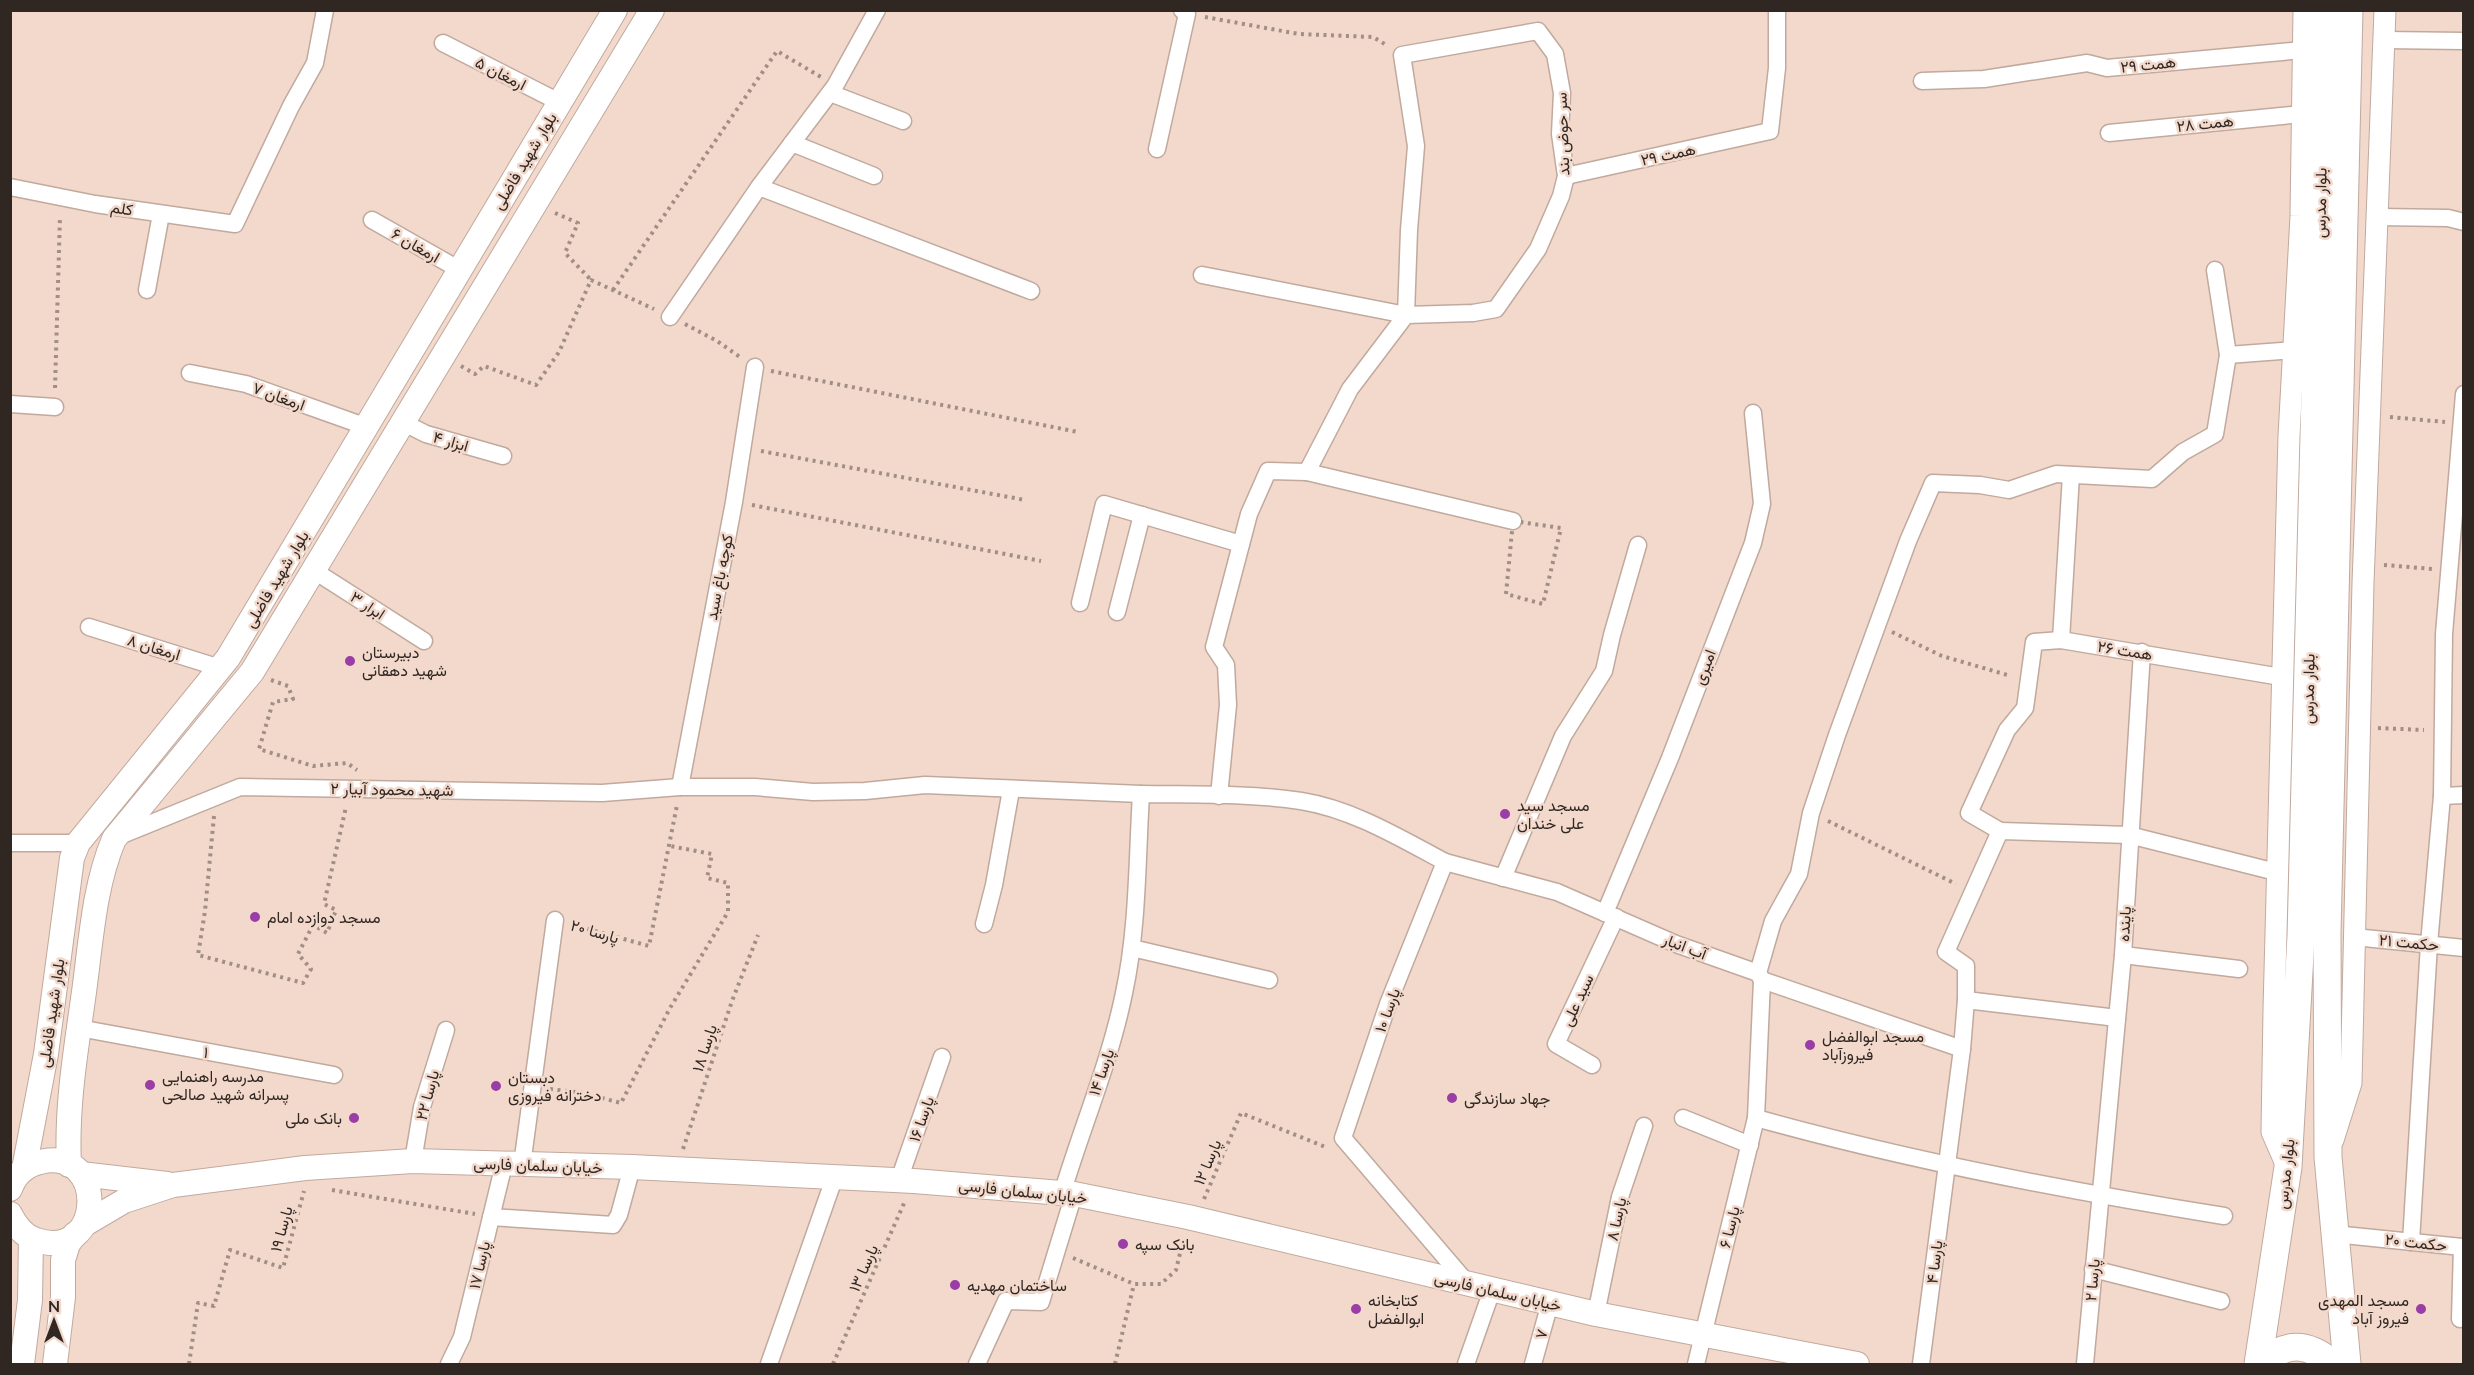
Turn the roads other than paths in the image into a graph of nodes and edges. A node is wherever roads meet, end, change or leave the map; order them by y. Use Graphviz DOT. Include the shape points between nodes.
graph roads {
  1 [pos="325,10"];
  2 [pos="615,10"];
  3 [pos="652,10"];
  4 [pos="877,10"];
  5 [pos="1777,10"];
  6 [pos="2304,10"];
  7 [pos="2325,10"];
  8 [pos="2349,10"];
  9 [pos="2385,10"];
  10 [pos="1184,12"];
  11 [pos="2384,40"];
  12 [pos="2463,41"];
  13 [pos="443,43"];
  14 [pos="2303,50"];
  15 [pos="1922,81"];
  16 [pos="832,89"];
  17 [pos="559,102"];
  18 [pos="2302,114"];
  19 [pos="903,121"];
  20 [pos="2109,133"];
  21 [pos="792,143"];
  22 [pos="1157,149"];
  23 [pos="874,176"];
  24 [pos="1566,176"];
  25 [pos="10,187"];
  26 [pos="759,188"];
  27 [pos="161,214"];
  28 [pos="2378,217"];
  29 [pos="372,220"];
  30 [pos="2463,222"];
  31 [pos="460,270"];
  32 [pos="2215,270"];
  33 [pos="1202,275"];
  34 [pos="147,290"];
  35 [pos="1031,291"];
  36 [pos="1406,315"];
  37 [pos="670,317"];
  38 [pos="2294,350"];
  39 [pos="2228,355"];
  40 [pos="755,367"];
  41 [pos="190,373"];
  42 [pos="2463,394"];
  43 [pos="10,404"];
  44 [pos="55,407"];
  45 [pos="1754,413"];
  46 [pos="402,422"];
  47 [pos="367,427"];
  48 [pos="503,456"];
  49 [pos="1307,472"];
  50 [pos="2071,475"];
  51 [pos="1142,516"];
  52 [pos="1513,521"];
  53 [pos="1241,544"];
  54 [pos="1638,545"];
  55 [pos="313,570"];
  56 [pos="1080,603"];
  57 [pos="1117,612"];
  58 [pos="89,627"];
  59 [pos="2061,640"];
  60 [pos="424,641"];
  61 [pos="2142,652"];
  62 [pos="220,668"];
  63 [pos="2281,677"];
  64 [pos="186,710"];
  65 [pos="207,727"];
  66 [pos="680,787"];
  67 [pos="1011,789"];
  68 [pos="1141,794"];
  69 [pos="2463,795"];
  70 [pos="1219,796"];
  71 [pos="2442,796"];
  72 [pos="2000,831"];
  73 [pos="2129,835"];
  74 [pos="114,839"];
  75 [pos="10,843"];
  76 [pos="78,843"];
  77 [pos="1445,862"];
  78 [pos="2276,872"];
  79 [pos="1503,878"];
  80 [pos="1611,915"];
  81 [pos="555,920"];
  82 [pos="984,924"];
  83 [pos="2354,937"];
  84 [pos="2429,944"];
  85 [pos="1132,948"];
  86 [pos="2463,948"];
  87 [pos="2123,955"];
  88 [pos="2239,969"];
  89 [pos="1760,976"];
  90 [pos="1269,980"];
  91 [pos="1966,1000"];
  92 [pos="2118,1018"];
  93 [pos="79,1028"];
  94 [pos="446,1030"];
  95 [pos="1962,1049"];
  96 [pos="942,1058"];
  97 [pos="1592,1065"];
  98 [pos="334,1075"];
  99 [pos="1683,1118"];
  100 [pos="1756,1118"];
  101 [pos="1644,1126"];
  102 [pos="1750,1144"];
  103 [pos="2328,1157"];
  104 [pos="413,1161"];
  105 [pos="1947,1161"];
  106 [pos="513,1164"];
  107 [pos="632,1167"];
  108 [pos="2288,1167"];
  109 [pos="75,1169"];
  110 [pos="835,1176"];
  111 [pos="907,1181"];
  112 [pos="14,1182"];
  113 [pos="173,1185"];
  114 [pos="1068,1194"];
  115 [pos="2100,1196"];
  116 [pos="10,1214"];
  117 [pos="2224,1216"];
  118 [pos="491,1217"];
  119 [pos="80,1229"];
  120 [pos="2334,1234"];
  121 [pos="22,1238"];
  122 [pos="2411,1242"];
  123 [pos="2093,1269"];
  124 [pos="1468,1284"];
  125 [pos="1492,1290"];
  126 [pos="2220,1301"];
  127 [pos="1550,1304"];
  128 [pos="1596,1314"];
  129 [pos="2460,1319"];
  130 [pos="1701,1335"];
  131 [pos="1810,1360"];
  132 [pos="22,1365"];
  133 [pos="55,1365"];
  134 [pos="449,1365"];
  135 [pos="769,1365"];
  136 [pos="977,1365"];
  137 [pos="1466,1365"];
  138 [pos="1533,1365"];
  139 [pos="1696,1365"];
  140 [pos="1857,1365"];
  141 [pos="1921,1365"];
  142 [pos="2085,1365"];
  143 [pos="2259,1365"];
  144 [pos="2333,1365"];
  145 [pos="2347,1365"];
  1 -- 27 [label="street, کلم" via="315,63 235,224"];
  2 -- 17 [label="main road, بلوار شهید فاضلی"];
  3 -- 46 [label="main road, بلوار شهید فاضلی"];
  4 -- 16 [label="street"];
  5 -- 24 [label="street, همت ۲۹" via="1777,68 1770,131"];
  6 -- 14 [label="street"];
  7 -- 108 [label="main road, بلوار مدرس" via="2301,936"];
  8 -- 103 [label="main road, بلوار مدرس" via="2327,933"];
  9 -- 11 [label="street"];
  10 -- 22 [label="street"];
  11 -- 12 [label="street"];
  11 -- 28 [label="street"];
  13 -- 17 [label="street, ارمغان ۵"];
  14 -- 15 [label="street, همت ۲۹" via="2107,68 2087,63 1984,79"];
  14 -- 18 [label="street"];
  16 -- 19 [label="street"];
  16 -- 21 [label="street"];
  17 -- 31 [label="main road, بلوار شهید فاضلی"];
  18 -- 20 [label="street, همت ۲۸"];
  18 -- 38 [label="street"];
  21 -- 23 [label="street"];
  21 -- 26 [label="street"];
  24 -- 36 [label="street, سر حوض بند" via="1538,249 1496,309"];
  24 -- 36 [label="street, سر حوض بند" via="1555,54 1538,31 1402,55 1416,146"];
  25 -- 27 [label="street, کلم"];
  26 -- 35 [label="street"];
  26 -- 37 [label="street"];
  27 -- 34 [label="street"];
  28 -- 30 [label="street" via="2448,218"];
  28 -- 83 [label="street"];
  29 -- 31 [label="street, ارمغان ۶"];
  31 -- 47 [label="main road, بلوار شهید فاضلی"];
  32 -- 39 [label="street"];
  33 -- 36 [label="street"];
  36 -- 49 [label="street" via="1350,389"];
  38 -- 39 [label="street"];
  38 -- 63 [label="street"];
  39 -- 50 [label="street" via="2215,434 2183,452 2152,479"];
  40 -- 66 [label="street, کوچه باغ سید" via="734,502"];
  41 -- 47 [label="street, ارمغان ۷" via="246,384"];
  42 -- 71 [label="street" via="2444,634"];
  43 -- 44 [label="street"];
  45 -- 80 [label="street, امیری" via="1762,504 1754,543"];
  46 -- 48 [label="street, ابزار ۴" via="426,434"];
  46 -- 55 [label="main road, بلوار شهید فاضلی"];
  47 -- 62 [label="main road, بلوار شهید فاضلی"];
  49 -- 52 [label="street"];
  49 -- 53 [label="street" via="1268,471"];
  50 -- 59 [label="street"];
  50 -- 89 [label="street, پارسا ۶" via="2056,474 2009,490 1933,483 1837,735 1812,813 1799,874 1773,921"];
  51 -- 53 [label="street"];
  51 -- 56 [label="street" via="1104,504"];
  51 -- 57 [label="street"];
  53 -- 70 [label="street" via="1214,647 1226,665 1228,705"];
  54 -- 79 [label="street" via="1604,671 1563,736"];
  55 -- 60 [label="street, ابرار ۳"];
  55 -- 65 [label="main road, بلوار شهید فاضلی" via="252,672"];
  58 -- 62 [label="street, ارمغان ۸"];
  59 -- 61 [label="street, همت ۲۶"];
  59 -- 72 [label="street, همت ۲۶" via="2034,642 2025,708 2007,730 1969,813"];
  61 -- 63 [label="street, همت ۲۶"];
  61 -- 73 [label="street, پاینده"];
  62 -- 64 [label="main road, بلوار شهید فاضلی"];
  63 -- 78 [label="street"];
  64 -- 65 [label="main road"];
  64 -- 76 [label="main road, بلوار شهید فاضلی"];
  65 -- 74 [label="main road, بلوار شهید فاضلی"];
  66 -- 67 [label="street, شهید محمود آبیار ۲" via="813,792 925,785"];
  66 -- 74 [label="street, شهید محمود آبیار ۲" via="602,793 240,787"];
  67 -- 68 [label="street, شهید محمود آبیار ۲"];
  67 -- 82 [label="street"];
  68 -- 70 [label="street, شهید محمود آبیار ۲"];
  68 -- 85 [label="street, پارسا ۱۴"];
  69 -- 71 [label="street"];
  70 -- 77 [label="street, شهید محمود آبیار ۲" via="1303,801 1349,814"];
  71 -- 84 [label="street"];
  72 -- 73 [label="street"];
  72 -- 91 [label="street, پارسا ۴" via="1946,952 1966,966"];
  73 -- 78 [label="street"];
  73 -- 87 [label="street, پاینده"];
  74 -- 93 [label="main road, بلوار شهید فاضلی" via="102,869"];
  75 -- 76 [label="street"];
  76 -- 112 [label="main road, بلوار شهید فاضلی" via="72,858 46,1054"];
  77 -- 79 [label="street"];
  77 -- 124 [label="street, پارسا ۱۰" via="1388,1004 1343,1138"];
  78 -- 108 [label="street" via="2272,1132"];
  79 -- 80 [label="street" via="1557,892"];
  80 -- 89 [label="street, آب انبار"];
  80 -- 97 [label="street, سید علی" via="1556,1044"];
  81 -- 106 [label="street, پارسا ۲۰" via="532,1087"];
  83 -- 84 [label="street, حکمت ۲۱"];
  83 -- 103 [label="street" via="2351,1083"];
  84 -- 86 [label="street, حکمت ۲۱"];
  84 -- 122 [label="street"];
  85 -- 90 [label="street"];
  85 -- 114 [label="street, پارسا ۱۴" via="1124,994"];
  87 -- 88 [label="street"];
  87 -- 92 [label="street, پاینده"];
  89 -- 95 [label="street, آب انبار"];
  89 -- 100 [label="street, پارسا ۶"];
  91 -- 92 [label="street"];
  91 -- 95 [label="street, پارسا ۴"];
  92 -- 115 [label="street, پاینده"];
  93 -- 98 [label="street, ۱"];
  93 -- 109 [label="main road, بلوار شهید فاضلی" via="67,1116"];
  94 -- 104 [label="street, پارسا ۲۲" via="422,1107"];
  95 -- 105 [label="street, پارسا ۴"];
  96 -- 111 [label="street, پارسا ۱۶"];
  99 -- 102 [label="street"];
  100 -- 102 [label="street, پارسا ۶"];
  100 -- 105 [label="street" via="1843,1142"];
  101 -- 128 [label="street, پارسا ۸" via="1620,1197"];
  102 -- 130 [label="street, پارسا ۶"];
  103 -- 120 [label="main road, بلوار مدرس"];
  104 -- 106 [label="main road, خیابان سلمان فارسی"];
  104 -- 113 [label="main road, خیابان سلمان فارسی" via="305,1168"];
  105 -- 115 [label="street" via="2009,1179"];
  105 -- 141 [label="street, پارسا ۴"];
  106 -- 107 [label="main road, خیابان سلمان فارسی"];
  106 -- 118 [label="street, پارسا ۱۷"];
  107 -- 110 [label="main road, خیابان سلمان فارسی"];
  107 -- 118 [label="street" via="613,1225"];
  108 -- 143 [label="main road, بلوار مدرس"];
  109 -- 112 [label="main road, خیابان سلمان فارسی" via="46,1160"];
  109 -- 113 [label="main road, خیابان سلمان فارسی"];
  109 -- 119 [label="main road, بلوار شهید فاضلی" via="88,1185 91,1198 90,1212"];
  110 -- 111 [label="main road, خیابان سلمان فارسی"];
  110 -- 135 [label="street"];
  111 -- 114 [label="main road, خیابان سلمان فارسی"];
  113 -- 119 [label="main road, خیابان سلمان فارسی" via="124,1201"];
  114 -- 124 [label="main road, خیابان سلمان فارسی" via="1192,1218"];
  114 -- 136 [label="street, پارسا ۱۴" via="1041,1302 1006,1301"];
  115 -- 117 [label="street"];
  115 -- 123 [label="street, پارسا ۲"];
  116 -- 121 [label="main road"];
  118 -- 134 [label="street, پارسا ۱۷" via="462,1337"];
  119 -- 121 [label="main road, خیابان سلمان فارسی" via="54,1243"];
  119 -- 133 [label="main road" via="68,1244 63,1260"];
  120 -- 122 [label="street, حکمت ۲۰"];
  120 -- 145 [label="main road, بلوار مدرس"];
  121 -- 132 [label="main road" via="30,1300"];
  122 -- 129 [label="street, حکمت ۲۰" via="2462,1246"];
  123 -- 126 [label="street"];
  123 -- 142 [label="street, پارسا ۲"];
  124 -- 125 [label="main road, خیابان سلمان فارسی"];
  125 -- 127 [label="main road, خیابان سلمان فارسی"];
  125 -- 137 [label="street"];
  127 -- 128 [label="main road, خیابان سلمان فارسی"];
  127 -- 138 [label="street, ۷"];
  128 -- 130 [label="main road, خیابان سلمان فارسی"];
  130 -- 131 [label="main road, خیابان سلمان فارسی"];
  130 -- 139 [label="street, پارسا ۶"];
  131 -- 140 [label="main road, خیابان سلمان فارسی"];
  143 -- 144 [label="main road" via="2286,1348 2299,1347 2313,1349"];
}
